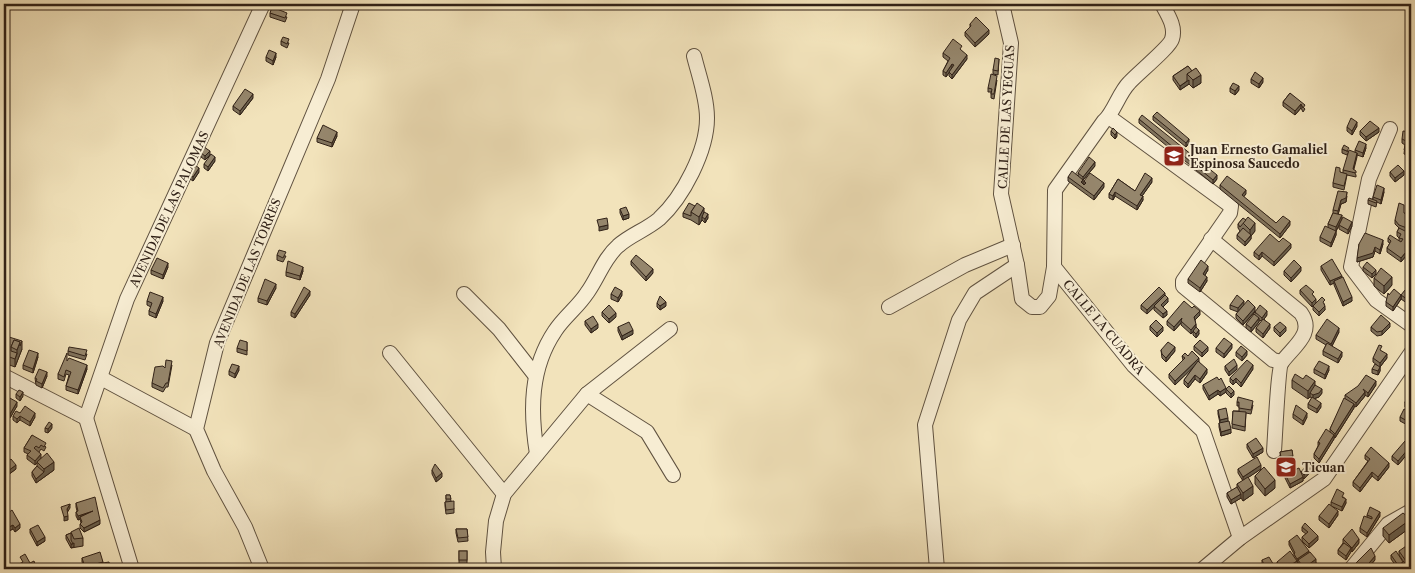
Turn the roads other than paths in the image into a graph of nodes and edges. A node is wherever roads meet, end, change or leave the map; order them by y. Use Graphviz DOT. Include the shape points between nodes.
graph roads {
  1 [pos="263,4"];
  2 [pos="353,4"];
  3 [pos="1002,4"];
  4 [pos="1162,4"];
  5 [pos="694,56"];
  6 [pos="1109,117"];
  7 [pos="1390,128"];
  8 [pos="1211,239"];
  9 [pos="1013,245"];
  10 [pos="1017,265"];
  11 [pos="1054,267"];
  12 [pos="464,294"];
  13 [pos="889,307"];
  14 [pos="1411,325"];
  15 [pos="670,329"];
  16 [pos="390,353"];
  17 [pos="1411,353"];
  18 [pos="1282,362"];
  19 [pos="535,375"];
  20 [pos="4,376"];
  21 [pos="101,378"];
  22 [pos="587,394"];
  23 [pos="86,418"];
  24 [pos="196,429"];
  25 [pos="1274,451"];
  26 [pos="537,454"];
  27 [pos="673,475"];
  28 [pos="504,494"];
  29 [pos="1411,511"];
  30 [pos="1240,538"];
  31 [pos="132,569"];
  32 [pos="262,569"];
  33 [pos="494,569"];
  34 [pos="937,569"];
  35 [pos="1203,569"];
  36 [pos="1351,569"];
  1 -- 21 [label="street, AVENIDA DE LAS PALOMAS" via="127,299"];
  2 -- 24 [label="street, AVENIDA DE LAS TORRES" via="328,79 217,343"];
  3 -- 9 [label="street, CALLE DE LAS YEGUAS" via="1011,43 1001,194"];
  4 -- 6 [label="street" via="1174,30 1171,43 1120,92"];
  5 -- 19 [label="street" via="707,120 686,184 658,219 610,254 586,295 555,330"];
  6 -- 8 [label="street" via="1231,206 1230,213"];
  6 -- 11 [label="street" via="1055,190"];
  7 -- 14 [label="street" via="1369,179 1351,267 1376,300"];
  8 -- 18 [label="street" via="1301,313 1306,323 1304,336"];
  8 -- 18 [label="street" via="1183,281 1183,286 1273,360"];
  9 -- 10 [label="street, CALLE DE LAS YEGUAS"];
  9 -- 13 [label="street" via="964,265"];
  10 -- 11 [label="street, CALLE DE LAS YEGUAS" via="1022,299 1032,307 1040,307 1049,296"];
  10 -- 34 [label="street" via="975,293 959,320 925,425"];
  11 -- 30 [label="street, CALLE LA CUADRA" via="1134,366 1203,431"];
  12 -- 19 [label="street" via="499,328"];
  15 -- 22 [label="street"];
  16 -- 28 [label="street"];
  17 -- 30 [label="street" via="1324,480"];
  18 -- 25 [label="street"];
  19 -- 26 [label="street" via="532,423"];
  20 -- 23 [label="street"];
  21 -- 23 [label="street, AVENIDA DE LAS PALOMAS"];
  21 -- 24 [label="street"];
  22 -- 26 [label="street"];
  22 -- 27 [label="street" via="647,432"];
  23 -- 31 [label="street"];
  24 -- 32 [label="street" via="214,471 245,527"];
  26 -- 28 [label="street"];
  28 -- 33 [label="street" via="496,521"];
  29 -- 36 [label="street" via="1388,524"];
  30 -- 35 [label="street"];
}
